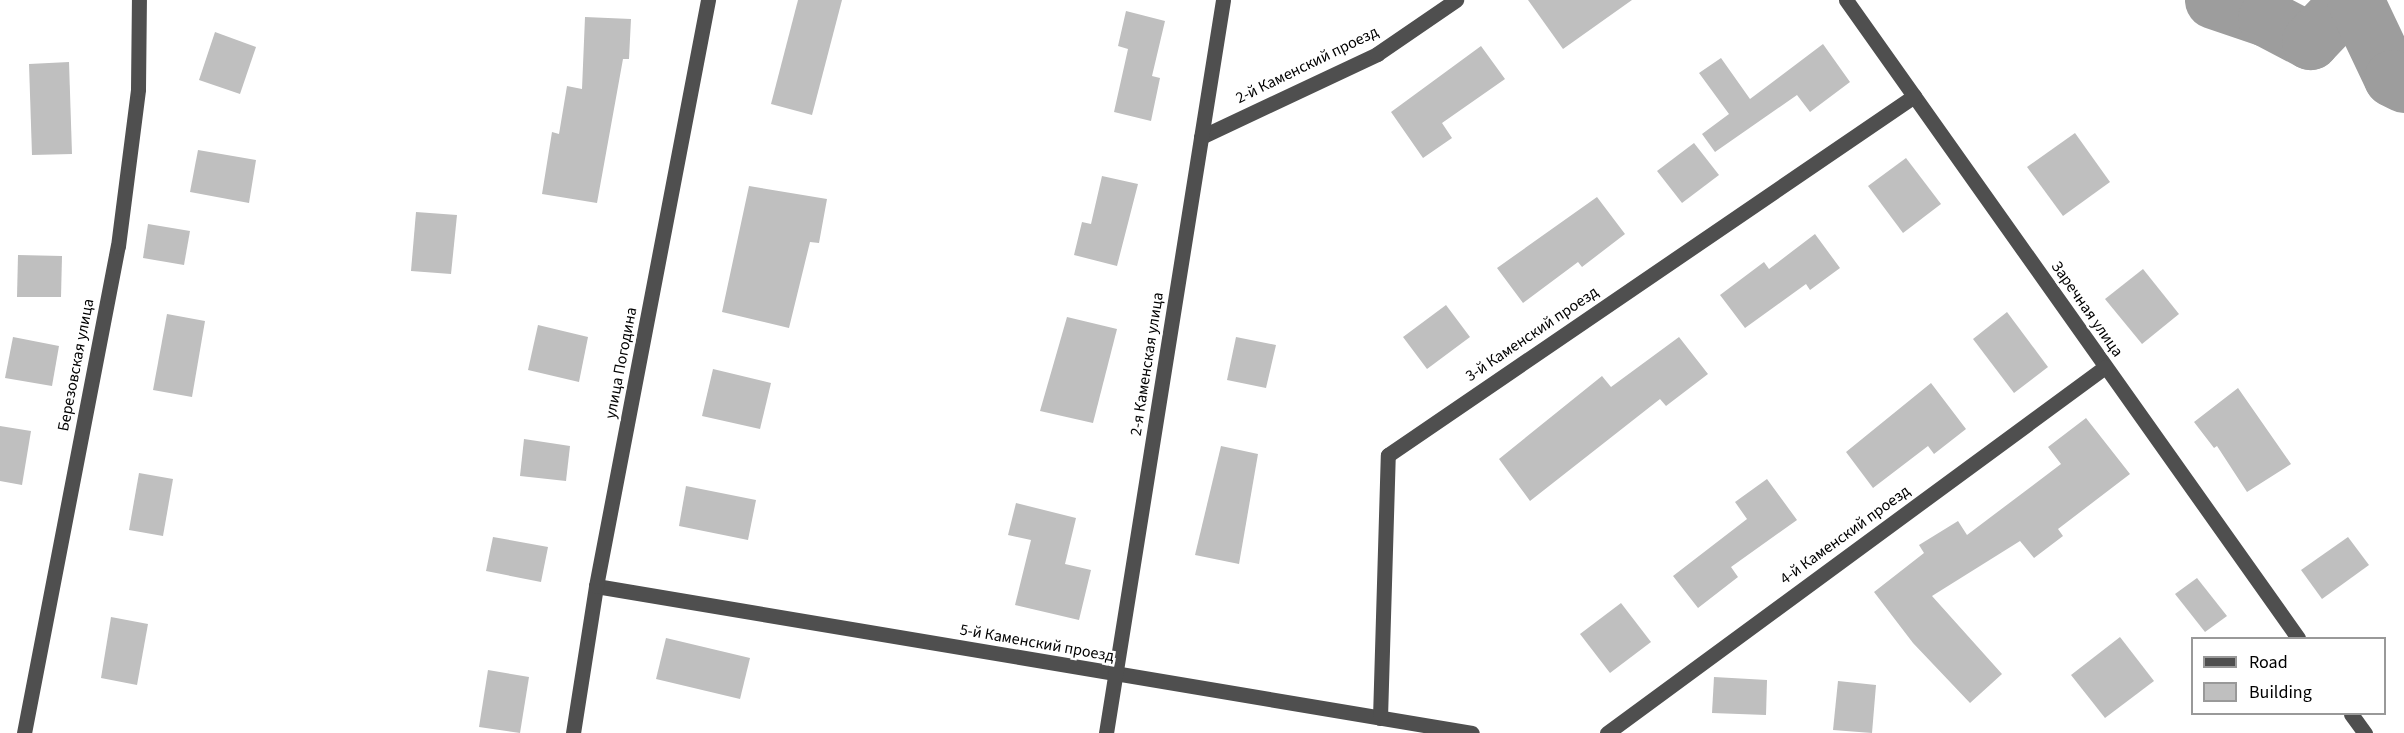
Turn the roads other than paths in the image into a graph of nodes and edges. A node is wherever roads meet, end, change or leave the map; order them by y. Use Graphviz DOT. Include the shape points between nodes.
graph roads {
  1 [pos="139,0"];
  2 [pos="708,0"];
  3 [pos="1223,0"];
  4 [pos="1456,0"];
  5 [pos="1846,0"];
  6 [pos="1914,96"];
  7 [pos="1201,137"];
  8 [pos="2105,367"];
  9 [pos="596,586"];
  10 [pos="2297,637"];
  11 [pos="1115,675"];
  12 [pos="2352,715"];
  13 [pos="1380,718"];
  14 [pos="24,733"];
  15 [pos="573,733"];
  16 [pos="1106,733"];
  17 [pos="1472,733"];
  18 [pos="1607,733"];
  19 [pos="2365,733"];
  1 -- 14 [label="street, Березовская улица" via="138,89 118,246"];
  2 -- 9 [label="street, улица Погодина"];
  3 -- 7 [label="street, 2-я Каменская улица"];
  4 -- 7 [label="street, 2-й Каменский проезд" via="1377,54"];
  5 -- 6 [label="street, Заречная улица"];
  6 -- 8 [label="street, Заречная улица"];
  6 -- 13 [label="street, 3-й Каменский проезд" via="1388,455"];
  7 -- 11 [label="street, 2-я Каменская улица"];
  8 -- 10 [label="street, Заречная улица"];
  8 -- 18 [label="street, 4-й Каменский проезд"];
  9 -- 11 [label="street, 5-й Каменский проезд"];
  9 -- 15 [label="street, улица Погодина"];
  11 -- 13 [label="street, 5-й Каменский проезд"];
  11 -- 16 [label="street, 2-я Каменская улица"];
  12 -- 19 [label="street"];
  13 -- 17 [label="street, 5-й Каменский проезд"];
}
